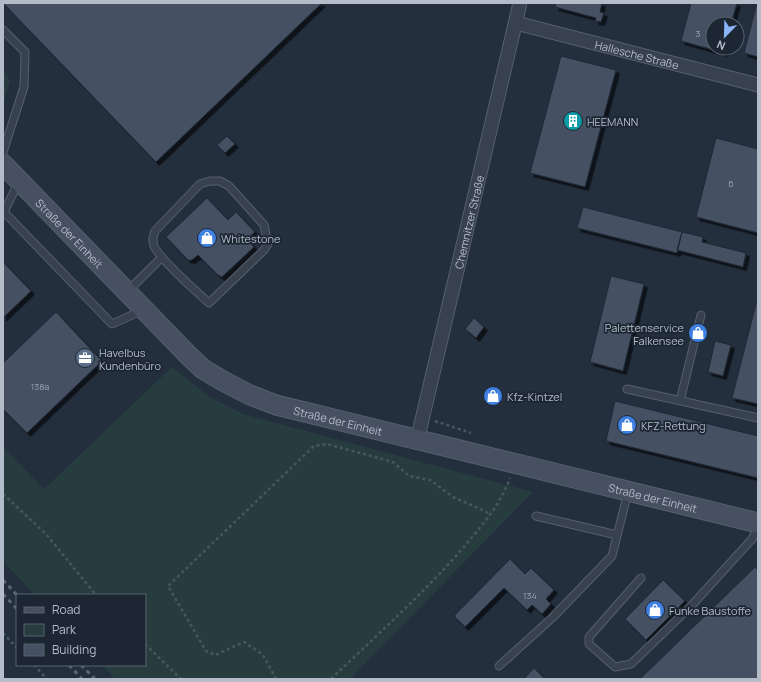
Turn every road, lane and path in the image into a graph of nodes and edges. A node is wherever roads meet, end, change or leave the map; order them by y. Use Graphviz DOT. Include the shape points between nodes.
graph roads {
  1 [pos="520,3"];
  2 [pos="516,23"];
  3 [pos="3,30"];
  4 [pos="7,38"];
  5 [pos="758,85"];
  6 [pos="3,152"];
  7 [pos="3,164"];
  8 [pos="19,181"];
  9 [pos="162,257"];
  10 [pos="126,292"];
  11 [pos="143,310"];
  12 [pos="701,316"];
  13 [pos="627,389"];
  14 [pos="680,401"];
  15 [pos="422,417"];
  16 [pos="758,418"];
  17 [pos="471,432"];
  18 [pos="417,441"];
  19 [pos="514,464"];
  20 [pos="628,492"];
  21 [pos="3,494"];
  22 [pos="491,514"];
  23 [pos="536,516"];
  24 [pos="758,523"];
  25 [pos="758,528"];
  26 [pos="617,535"];
  27 [pos="641,578"];
  28 [pos="95,594"];
  29 [pos="3,633"];
  30 [pos="146,645"];
  31 [pos="16,647"];
  32 [pos="35,666"];
  33 [pos="499,666"];
  34 [pos="47,679"];
  35 [pos="181,679"];
  36 [pos="276,679"];
  37 [pos="331,679"];
  1 -- 2 [label="street, Chemnitzer Straße"];
  2 -- 5 [label="street, Hallesche Straße"];
  2 -- 15 [label="street, Chemnitzer Straße"];
  3 -- 4 [label="lane"];
  4 -- 6 [label="lane" via="25,52 24,87"];
  7 -- 8 [label="street, Straße der Einheit"];
  8 -- 10 [label="street, Straße der Einheit"];
  8 -- 11 [label="lane" via="4,212 112,324"];
  9 -- 9 [label="lane" via="152,241 155,231 200,184 210,181 229,186 264,225 267,232 268,244 264,250 209,303"];
  9 -- 10 [label="lane"];
  10 -- 11 [label="street, Straße der Einheit"];
  11 -- 18 [label="street, Straße der Einheit" via="203,369 250,395 276,405"];
  12 -- 14 [label="lane"];
  13 -- 14 [label="lane"];
  14 -- 16 [label="lane"];
  15 -- 17 [label="path"];
  15 -- 18 [label="street, Chemnitzer Straße"];
  18 -- 19 [label="street, Straße der Einheit"];
  19 -- 20 [label="street, Straße der Einheit"];
  19 -- 22 [label="path" via="503,497"];
  20 -- 24 [label="street, Straße der Einheit"];
  20 -- 26 [label="lane"];
  21 -- 28 [label="path" via="46,534"];
  22 -- 36 [label="path" via="454,497 430,480 409,476 393,462 327,444 314,446 168,586 206,651 215,655 244,642 263,655"];
  22 -- 37 [label="path" via="434,582"];
  23 -- 26 [label="lane"];
  25 -- 27 [label="lane" via="752,539 693,604 631,664 615,667 589,644 589,638"];
  26 -- 33 [label="lane" via="612,556 554,617"];
  29 -- 31 [label="path"];
  30 -- 35 [label="path"];
  32 -- 34 [label="path"];
}
